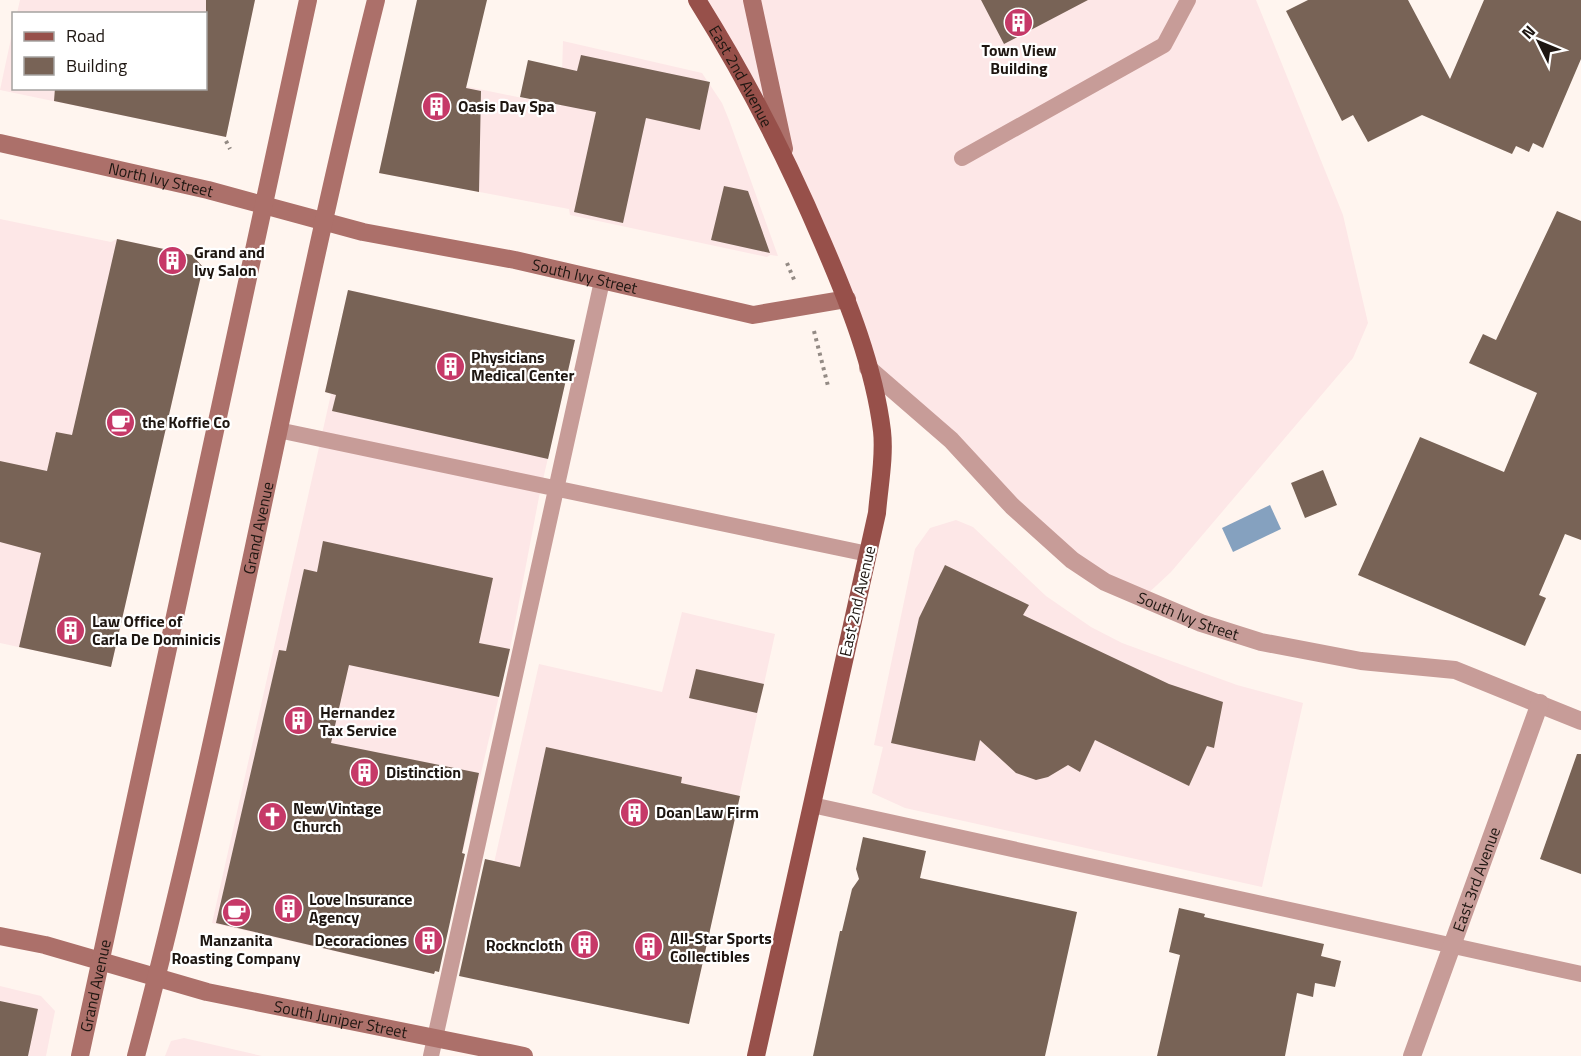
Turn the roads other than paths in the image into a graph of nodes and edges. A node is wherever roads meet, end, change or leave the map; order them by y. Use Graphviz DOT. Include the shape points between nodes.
graph roads {
  1 [pos="308,0"];
  2 [pos="376,0"];
  3 [pos="696,0"];
  4 [pos="752,0"];
  5 [pos="1188,0"];
  6 [pos="0,143"];
  7 [pos="785,154"];
  8 [pos="962,158"];
  9 [pos="262,205"];
  10 [pos="322,221"];
  11 [pos="602,280"];
  12 [pos="847,299"];
  13 [pos="868,368"];
  14 [pos="278,430"];
  15 [pos="556,488"];
  16 [pos="868,554"];
  17 [pos="1540,703"];
  18 [pos="1581,721"];
  19 [pos="812,805"];
  20 [pos="0,936"];
  21 [pos="1450,946"];
  22 [pos="101,961"];
  23 [pos="1581,974"];
  24 [pos="158,978"];
  25 [pos="433,1047"];
  26 [pos="80,1056"];
  27 [pos="136,1056"];
  28 [pos="524,1056"];
  29 [pos="756,1056"];
  30 [pos="1412,1056"];
  1 -- 9 [label="main road, Grand Avenue"];
  2 -- 10 [label="main road, Grand Avenue"];
  3 -- 7 [label="main road, East 2nd Avenue"];
  4 -- 7 [label="main road, East 2nd Avenue"];
  5 -- 8 [label="lane" via="1164,45"];
  6 -- 9 [label="main road, North Ivy Street"];
  7 -- 12 [label="main road, East 2nd Avenue"];
  9 -- 10 [label="main road, North Ivy Street"];
  9 -- 22 [label="main road, Grand Avenue"];
  10 -- 11 [label="main road, South Ivy Street"];
  10 -- 14 [label="main road, Grand Avenue"];
  11 -- 12 [label="main road, South Ivy Street" via="753,315"];
  11 -- 15 [label="lane"];
  12 -- 13 [label="main road, East 2nd Avenue"];
  13 -- 16 [label="main road, East 2nd Avenue" via="882,433 877,513"];
  13 -- 17 [label="street, South Ivy Street" via="951,440 1046,537 1105,582 1201,623 1261,642 1361,661 1455,670"];
  14 -- 15 [label="lane"];
  14 -- 24 [label="main road, Grand Avenue"];
  15 -- 16 [label="lane"];
  15 -- 25 [label="lane"];
  16 -- 19 [label="main road, East 2nd Avenue"];
  17 -- 18 [label="street, South Ivy Street"];
  17 -- 21 [label="street, East 3rd Avenue"];
  19 -- 21 [label="lane"];
  19 -- 29 [label="main road, East 2nd Avenue"];
  20 -- 22 [label="main road, South Juniper Street"];
  21 -- 23 [label="lane"];
  21 -- 30 [label="street, East 3rd Avenue"];
  22 -- 24 [label="main road, South Juniper Street"];
  22 -- 26 [label="main road, Grand Avenue"];
  24 -- 25 [label="main road, South Juniper Street"];
  24 -- 27 [label="main road, Grand Avenue"];
  25 -- 28 [label="main road, South Juniper Street"];
}
